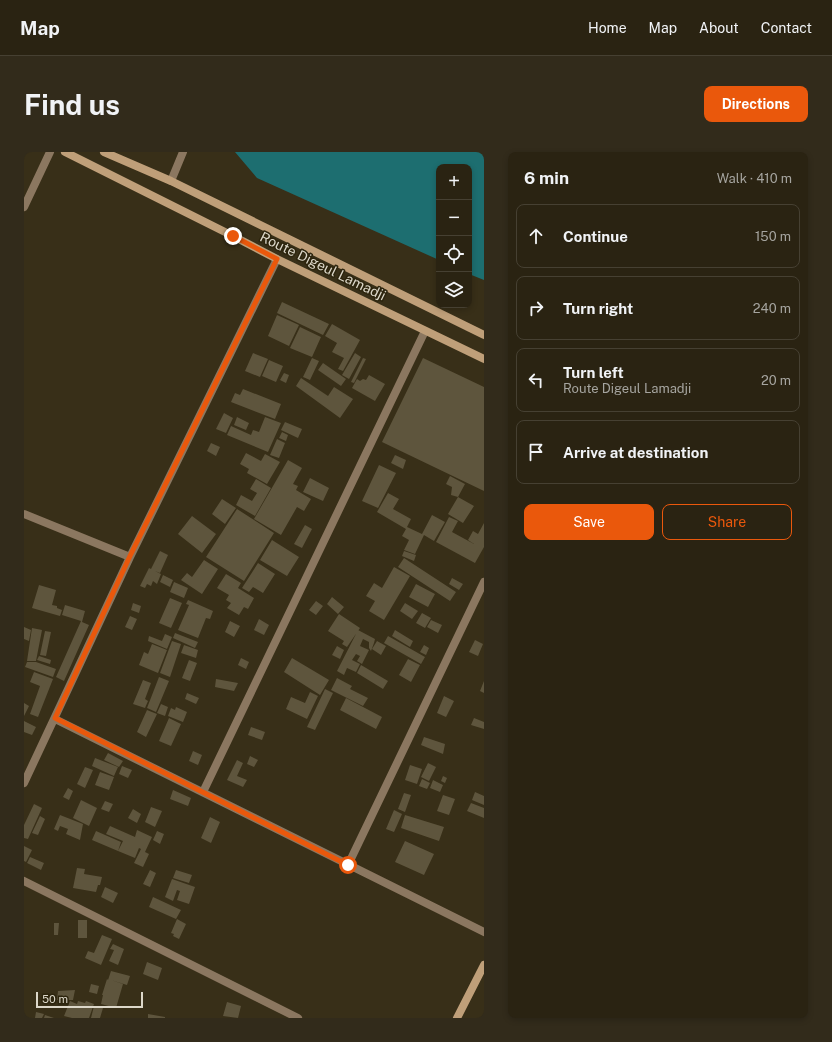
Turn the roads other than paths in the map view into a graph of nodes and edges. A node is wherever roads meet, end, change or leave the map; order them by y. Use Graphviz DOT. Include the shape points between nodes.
graph roads {
  1 [pos="50,152"];
  2 [pos="65,152"];
  3 [pos="104,152"];
  4 [pos="182,152"];
  5 [pos="171,182"];
  6 [pos="24,207"];
  7 [pos="277,259"];
  8 [pos="425,331"];
  9 [pos="484,335"];
  10 [pos="484,359"];
  11 [pos="24,514"];
  12 [pos="130,556"];
  13 [pos="484,582"];
  14 [pos="55,718"];
  15 [pos="24,783"];
  16 [pos="203,792"];
  17 [pos="348,865"];
  18 [pos="24,881"];
  19 [pos="484,932"];
  20 [pos="484,965"];
  21 [pos="298,1018"];
  22 [pos="457,1018"];
  1 -- 6 [label="street"];
  2 -- 7 [label="main road, Route Digeul Lamadji"];
  3 -- 5 [label="main road"];
  4 -- 5 [label="street"];
  5 -- 9 [label="main road"];
  7 -- 8 [label="main road, Route Digeul Lamadji"];
  7 -- 12 [label="street"];
  8 -- 10 [label="main road, Route Digeul Lamadji"];
  8 -- 16 [label="street"];
  11 -- 12 [label="street"];
  12 -- 14 [label="street"];
  13 -- 17 [label="street"];
  14 -- 15 [label="street"];
  14 -- 16 [label="street"];
  16 -- 17 [label="street"];
  17 -- 19 [label="street"];
  18 -- 21 [label="street"];
  20 -- 22 [label="main road"];
}
